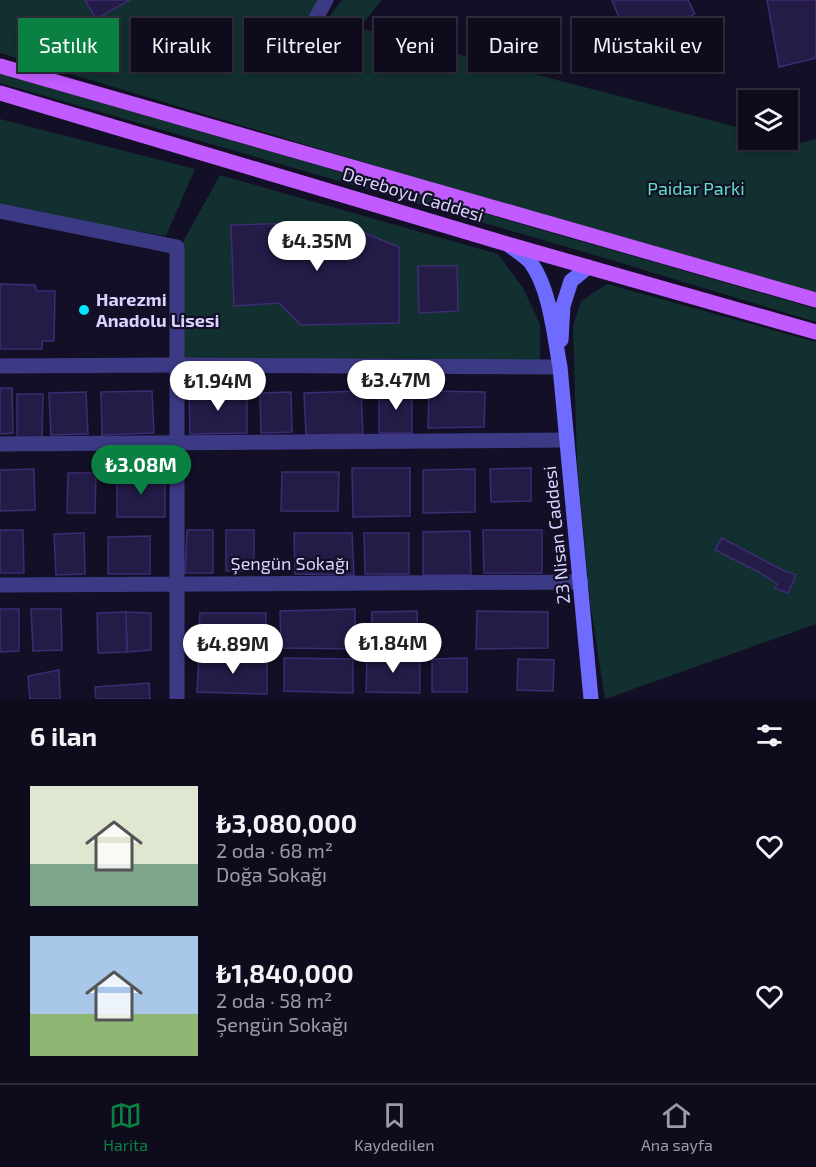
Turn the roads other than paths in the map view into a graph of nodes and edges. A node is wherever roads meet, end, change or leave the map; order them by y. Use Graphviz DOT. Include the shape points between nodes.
graph roads {
  1 [pos="326,0"];
  2 [pos="316,18"];
  3 [pos="0,66"];
  4 [pos="0,93"];
  5 [pos="0,211"];
  6 [pos="507,244"];
  7 [pos="588,267"];
  8 [pos="816,300"];
  9 [pos="816,332"];
  10 [pos="177,365"];
  11 [pos="0,366"];
  12 [pos="560,367"];
  13 [pos="567,440"];
  14 [pos="177,443"];
  15 [pos="0,444"];
  16 [pos="581,582"];
  17 [pos="177,584"];
  18 [pos="0,585"];
  19 [pos="177,699"];
  20 [pos="591,699"];
  1 -- 2 [label="street"];
  3 -- 8 [label="main road, Dereboyu Caddesi"];
  4 -- 6 [label="main road, Dereboyu Caddesi"];
  5 -- 10 [label="street" via="177,248"];
  6 -- 7 [label="main road, Dereboyu Caddesi"];
  6 -- 12 [label="street" via="530,261 542,282"];
  7 -- 9 [label="main road, Dereboyu Caddesi"];
  7 -- 12 [label="street" via="571,281 563,306"];
  10 -- 11 [label="street"];
  10 -- 12 [label="street"];
  10 -- 14 [label="street"];
  12 -- 13 [label="street, 23 Nisan Caddesi"];
  13 -- 14 [label="street"];
  13 -- 16 [label="street, 23 Nisan Caddesi"];
  14 -- 15 [label="street"];
  14 -- 17 [label="street"];
  16 -- 17 [label="street, Şengün Sokağı"];
  16 -- 20 [label="street, 23 Nisan Caddesi"];
  17 -- 18 [label="street, Şengün Sokağı"];
  17 -- 19 [label="street"];
}
